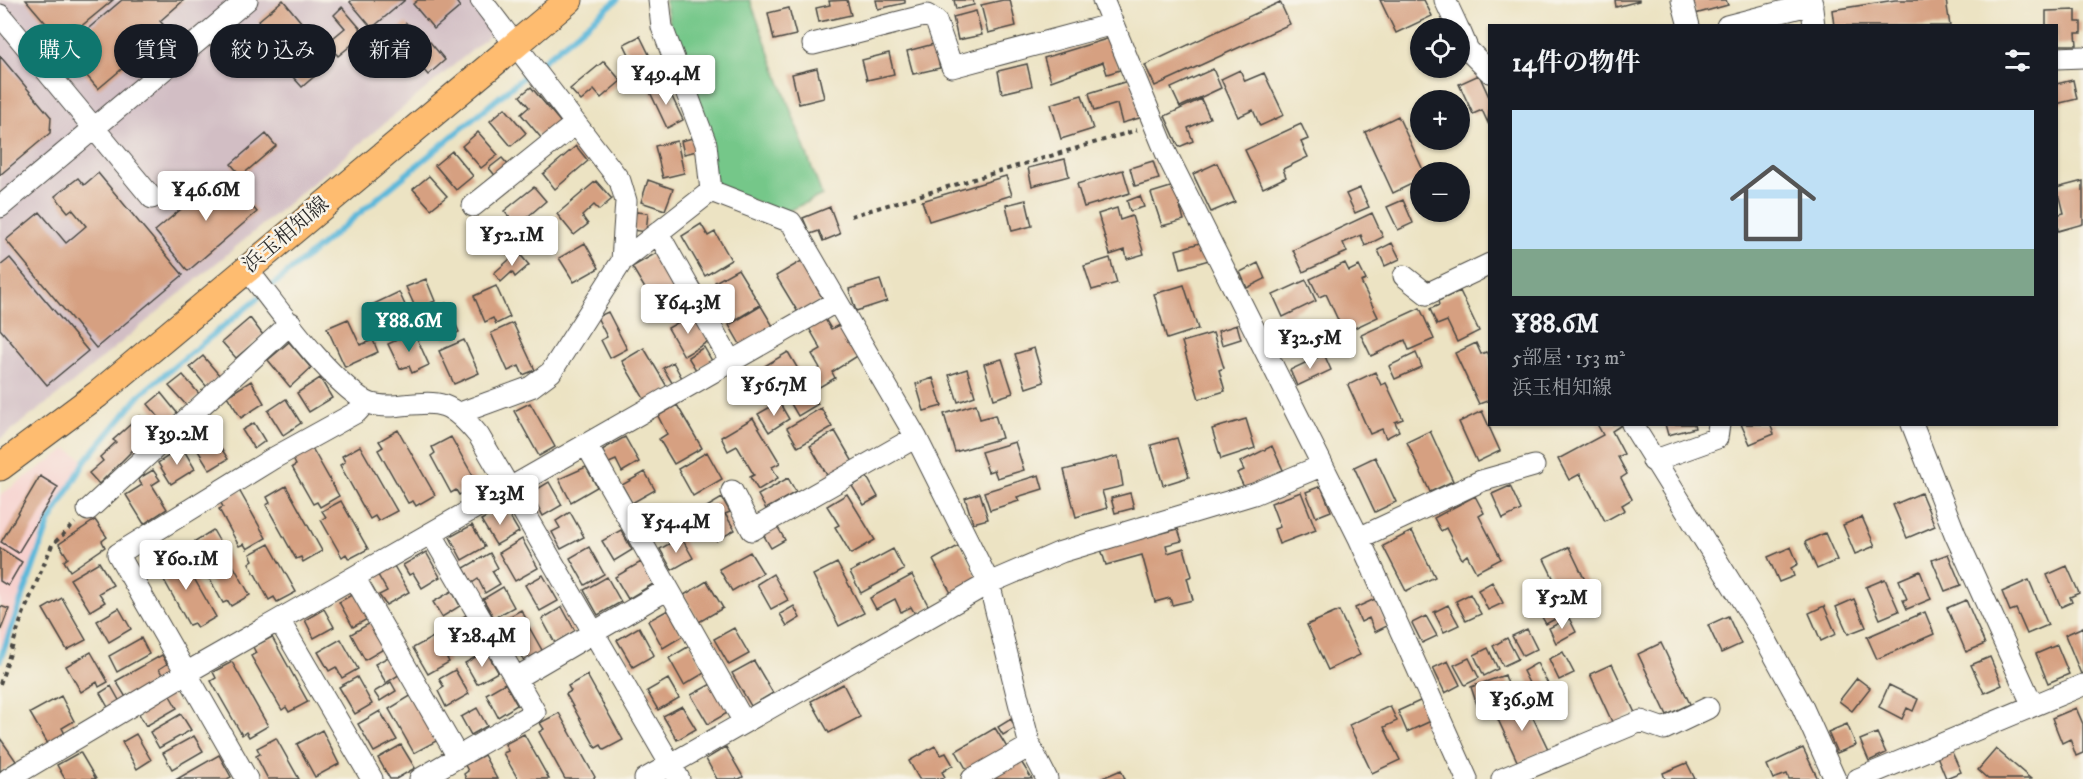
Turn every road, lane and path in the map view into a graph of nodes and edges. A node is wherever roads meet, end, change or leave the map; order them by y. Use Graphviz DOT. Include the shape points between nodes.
graph roads {
  1 [pos="247,0"];
  2 [pos="481,0"];
  3 [pos="569,0"];
  4 [pos="659,0"];
  5 [pos="1103,0"];
  6 [pos="1445,0"];
  7 [pos="1682,0"];
  8 [pos="1812,10"];
  9 [pos="0,15"];
  10 [pos="1453,18"];
  11 [pos="1113,24"];
  12 [pos="1688,24"];
  13 [pos="1738,24"];
  14 [pos="813,44"];
  15 [pos="513,46"];
  16 [pos="1470,52"];
  17 [pos="2083,57"];
  18 [pos="2058,58"];
  19 [pos="1488,70"];
  20 [pos="575,124"];
  21 [pos="1155,124"];
  22 [pos="94,128"];
  23 [pos="711,191"];
  24 [pos="152,198"];
  25 [pos="473,206"];
  26 [pos="0,207"];
  27 [pos="851,216"];
  28 [pos="658,233"];
  29 [pos="622,261"];
  30 [pos="1488,265"];
  31 [pos="246,268"];
  32 [pos="1404,276"];
  33 [pos="837,301"];
  34 [pos="291,323"];
  35 [pos="731,362"];
  36 [pos="366,402"];
  37 [pos="460,413"];
  38 [pos="1633,426"];
  39 [pos="1719,426"];
  40 [pos="1913,426"];
  41 [pos="916,436"];
  42 [pos="586,444"];
  43 [pos="1653,461"];
  44 [pos="1321,466"];
  45 [pos="1534,466"];
  46 [pos="0,467"];
  47 [pos="509,488"];
  48 [pos="732,491"];
  49 [pos="88,510"];
  50 [pos="431,533"];
  51 [pos="1359,538"];
  52 [pos="354,577"];
  53 [pos="989,583"];
  54 [pos="668,589"];
  55 [pos="279,620"];
  56 [pos="593,632"];
  57 [pos="186,673"];
  58 [pos="516,678"];
  59 [pos="0,684"];
  60 [pos="2083,685"];
  61 [pos="2033,706"];
  62 [pos="1708,708"];
  63 [pos="744,722"];
  64 [pos="1030,747"];
  65 [pos="458,756"];
  66 [pos="675,772"];
  67 [pos="9,779"];
  68 [pos="247,779"];
  69 [pos="372,779"];
  70 [pos="420,779"];
  71 [pos="645,779"];
  72 [pos="972,779"];
  73 [pos="1047,779"];
  74 [pos="1467,779"];
  75 [pos="1502,779"];
  76 [pos="1835,779"];
  77 [pos="1858,779"];
  1 -- 22 [label="street"];
  2 -- 15 [label="street" via="505,29"];
  3 -- 15 [label="main road, 浜玉相知線"];
  4 -- 23 [label="street" via="662,27 706,144"];
  5 -- 11 [label="street"];
  6 -- 10 [label="street"];
  7 -- 12 [label="street"];
  8 -- 13 [label="street"];
  9 -- 22 [label="street"];
  11 -- 14 [label="street" via="952,67 936,21 927,15"];
  11 -- 21 [label="street"];
  15 -- 20 [label="street"];
  15 -- 31 [label="main road, 浜玉相知線"];
  16 -- 19 [label="street"];
  17 -- 18 [label="street"];
  20 -- 25 [label="street"];
  20 -- 29 [label="street" via="620,181 626,201"];
  21 -- 27 [label="path"];
  21 -- 44 [label="street"];
  22 -- 24 [label="street"];
  22 -- 26 [label="street"];
  23 -- 28 [label="street"];
  23 -- 33 [label="street" via="791,222"];
  28 -- 29 [label="street"];
  28 -- 35 [label="street"];
  29 -- 37 [label="street" via="551,372 531,387"];
  30 -- 32 [label="street" via="1427,294"];
  31 -- 34 [label="street"];
  31 -- 46 [label="main road, 浜玉相知線" via="98,394"];
  33 -- 35 [label="street"];
  33 -- 41 [label="street"];
  34 -- 36 [label="street" via="323,363"];
  34 -- 49 [label="street"];
  35 -- 42 [label="street"];
  36 -- 37 [label="street" via="383,406 439,402"];
  36 -- 57 [label="street" via="357,412 272,459 118,554"];
  37 -- 47 [label="street" via="479,436"];
  38 -- 43 [label="street"];
  39 -- 43 [label="street" via="1717,438"];
  40 -- 61 [label="street"];
  41 -- 48 [label="street" via="752,530"];
  41 -- 53 [label="street"];
  42 -- 47 [label="street"];
  42 -- 54 [label="street"];
  43 -- 76 [label="street" via="1761,631 1802,706"];
  44 -- 51 [label="street"];
  44 -- 53 [label="street" via="1254,495 1061,552"];
  45 -- 51 [label="street" via="1481,481"];
  47 -- 50 [label="street"];
  47 -- 56 [label="street"];
  49 -- 59 [label="path" via="52,545"];
  50 -- 52 [label="street"];
  50 -- 58 [label="street"];
  51 -- 74 [label="street"];
  52 -- 55 [label="street"];
  52 -- 65 [label="street"];
  53 -- 63 [label="street"];
  53 -- 64 [label="street"];
  54 -- 56 [label="street"];
  54 -- 63 [label="street"];
  55 -- 57 [label="street"];
  55 -- 69 [label="street"];
  56 -- 58 [label="street"];
  56 -- 66 [label="street"];
  57 -- 67 [label="street"];
  57 -- 68 [label="street"];
  58 -- 65 [label="street" via="535,712"];
  60 -- 61 [label="street"];
  61 -- 77 [label="street"];
  62 -- 75 [label="street" via="1664,729 1641,722"];
  63 -- 66 [label="street"];
  64 -- 72 [label="street"];
  64 -- 73 [label="street"];
  65 -- 70 [label="street"];
  66 -- 71 [label="street"];
}
